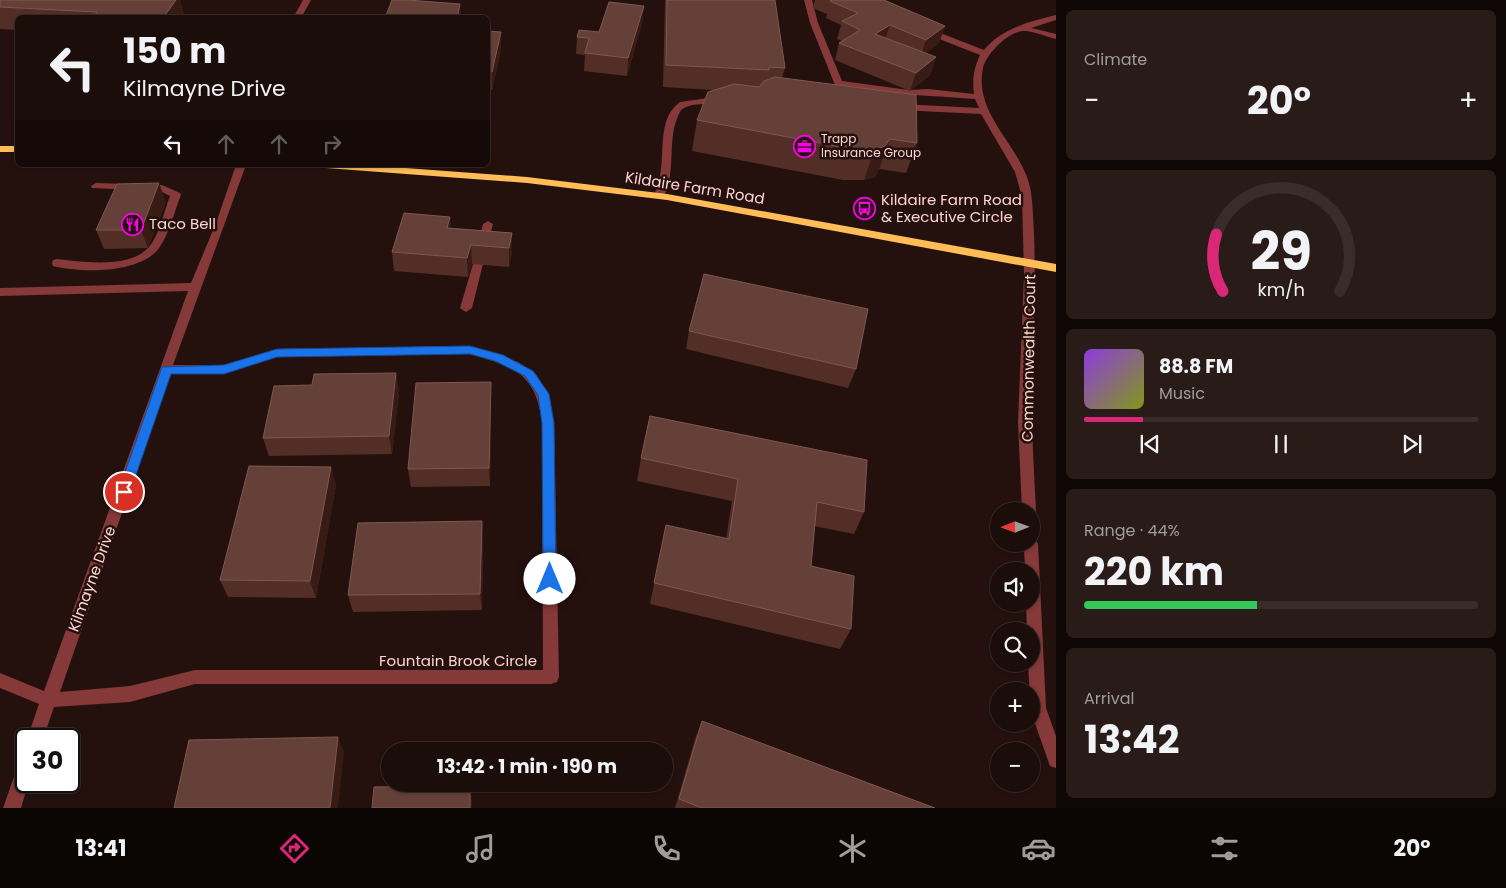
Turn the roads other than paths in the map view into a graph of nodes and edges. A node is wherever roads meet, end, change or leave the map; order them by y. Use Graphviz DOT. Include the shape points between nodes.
graph roads {
  1 [pos="307,0"];
  2 [pos="808,0"];
  3 [pos="299,15"];
  4 [pos="1056,17"];
  5 [pos="915,26"];
  6 [pos="1023,28"];
  7 [pos="1056,38"];
  8 [pos="985,54"];
  9 [pos="980,97"];
  10 [pos="736,101"];
  11 [pos="886,106"];
  12 [pos="984,111"];
  13 [pos="0,149"];
  14 [pos="15,149"];
  15 [pos="240,167"];
  16 [pos="353,167"];
  17 [pos="96,186"];
  18 [pos="660,196"];
  19 [pos="488,224"];
  20 [pos="481,250"];
  21 [pos="57,263"];
  22 [pos="478,264"];
  23 [pos="1031,264"];
  24 [pos="1056,268"];
  25 [pos="195,287"];
  26 [pos="0,292"];
  27 [pos="466,308"];
  28 [pos="166,370"];
  29 [pos="1029,502"];
  30 [pos="1031,552"];
  31 [pos="0,680"];
  32 [pos="48,700"];
  33 [pos="39,728"];
  34 [pos="1056,760"];
  35 [pos="17,793"];
  36 [pos="12,808"];
  1 -- 3 [label="street"];
  2 -- 9 [label="street" via="838,83 909,93"];
  4 -- 6 [label="street"];
  5 -- 8 [label="street"];
  6 -- 7 [label="street"];
  6 -- 8 [label="street" via="996,43"];
  8 -- 9 [label="street, Commonwealth Court" via="977,77"];
  9 -- 12 [label="street, Commonwealth Court"];
  10 -- 18 [label="street" via="682,104 674,112"];
  11 -- 12 [label="street"];
  12 -- 23 [label="street, Commonwealth Court" via="1025,187"];
  13 -- 14 [label="main road"];
  15 -- 25 [label="street, Kilmayne Drive"];
  16 -- 18 [label="main road, Kildaire Farm Road" via="527,180"];
  17 -- 21 [label="street" via="162,188 176,195 155,248 138,260 115,265"];
  18 -- 23 [label="main road, Kildaire Farm Road"];
  19 -- 20 [label="street"];
  22 -- 27 [label="street"];
  23 -- 24 [label="main road, Kildaire Farm Road"];
  23 -- 29 [label="street, Commonwealth Court" via="1024,411"];
  25 -- 26 [label="street"];
  25 -- 28 [label="street, Kilmayne Drive"];
  28 -- 32 [label="street, Kilmayne Drive"];
  28 -- 32 [label="street, Fountain Brook Circle" via="224,370 277,353 470,350 499,358 529,374 543,394 548,423 551,677 195,677 130,694"];
  30 -- 34 [label="street" via="1038,708"];
  31 -- 32 [label="street"];
  32 -- 33 [label="street, Kilmayne Drive"];
  35 -- 36 [label="street"];
}
